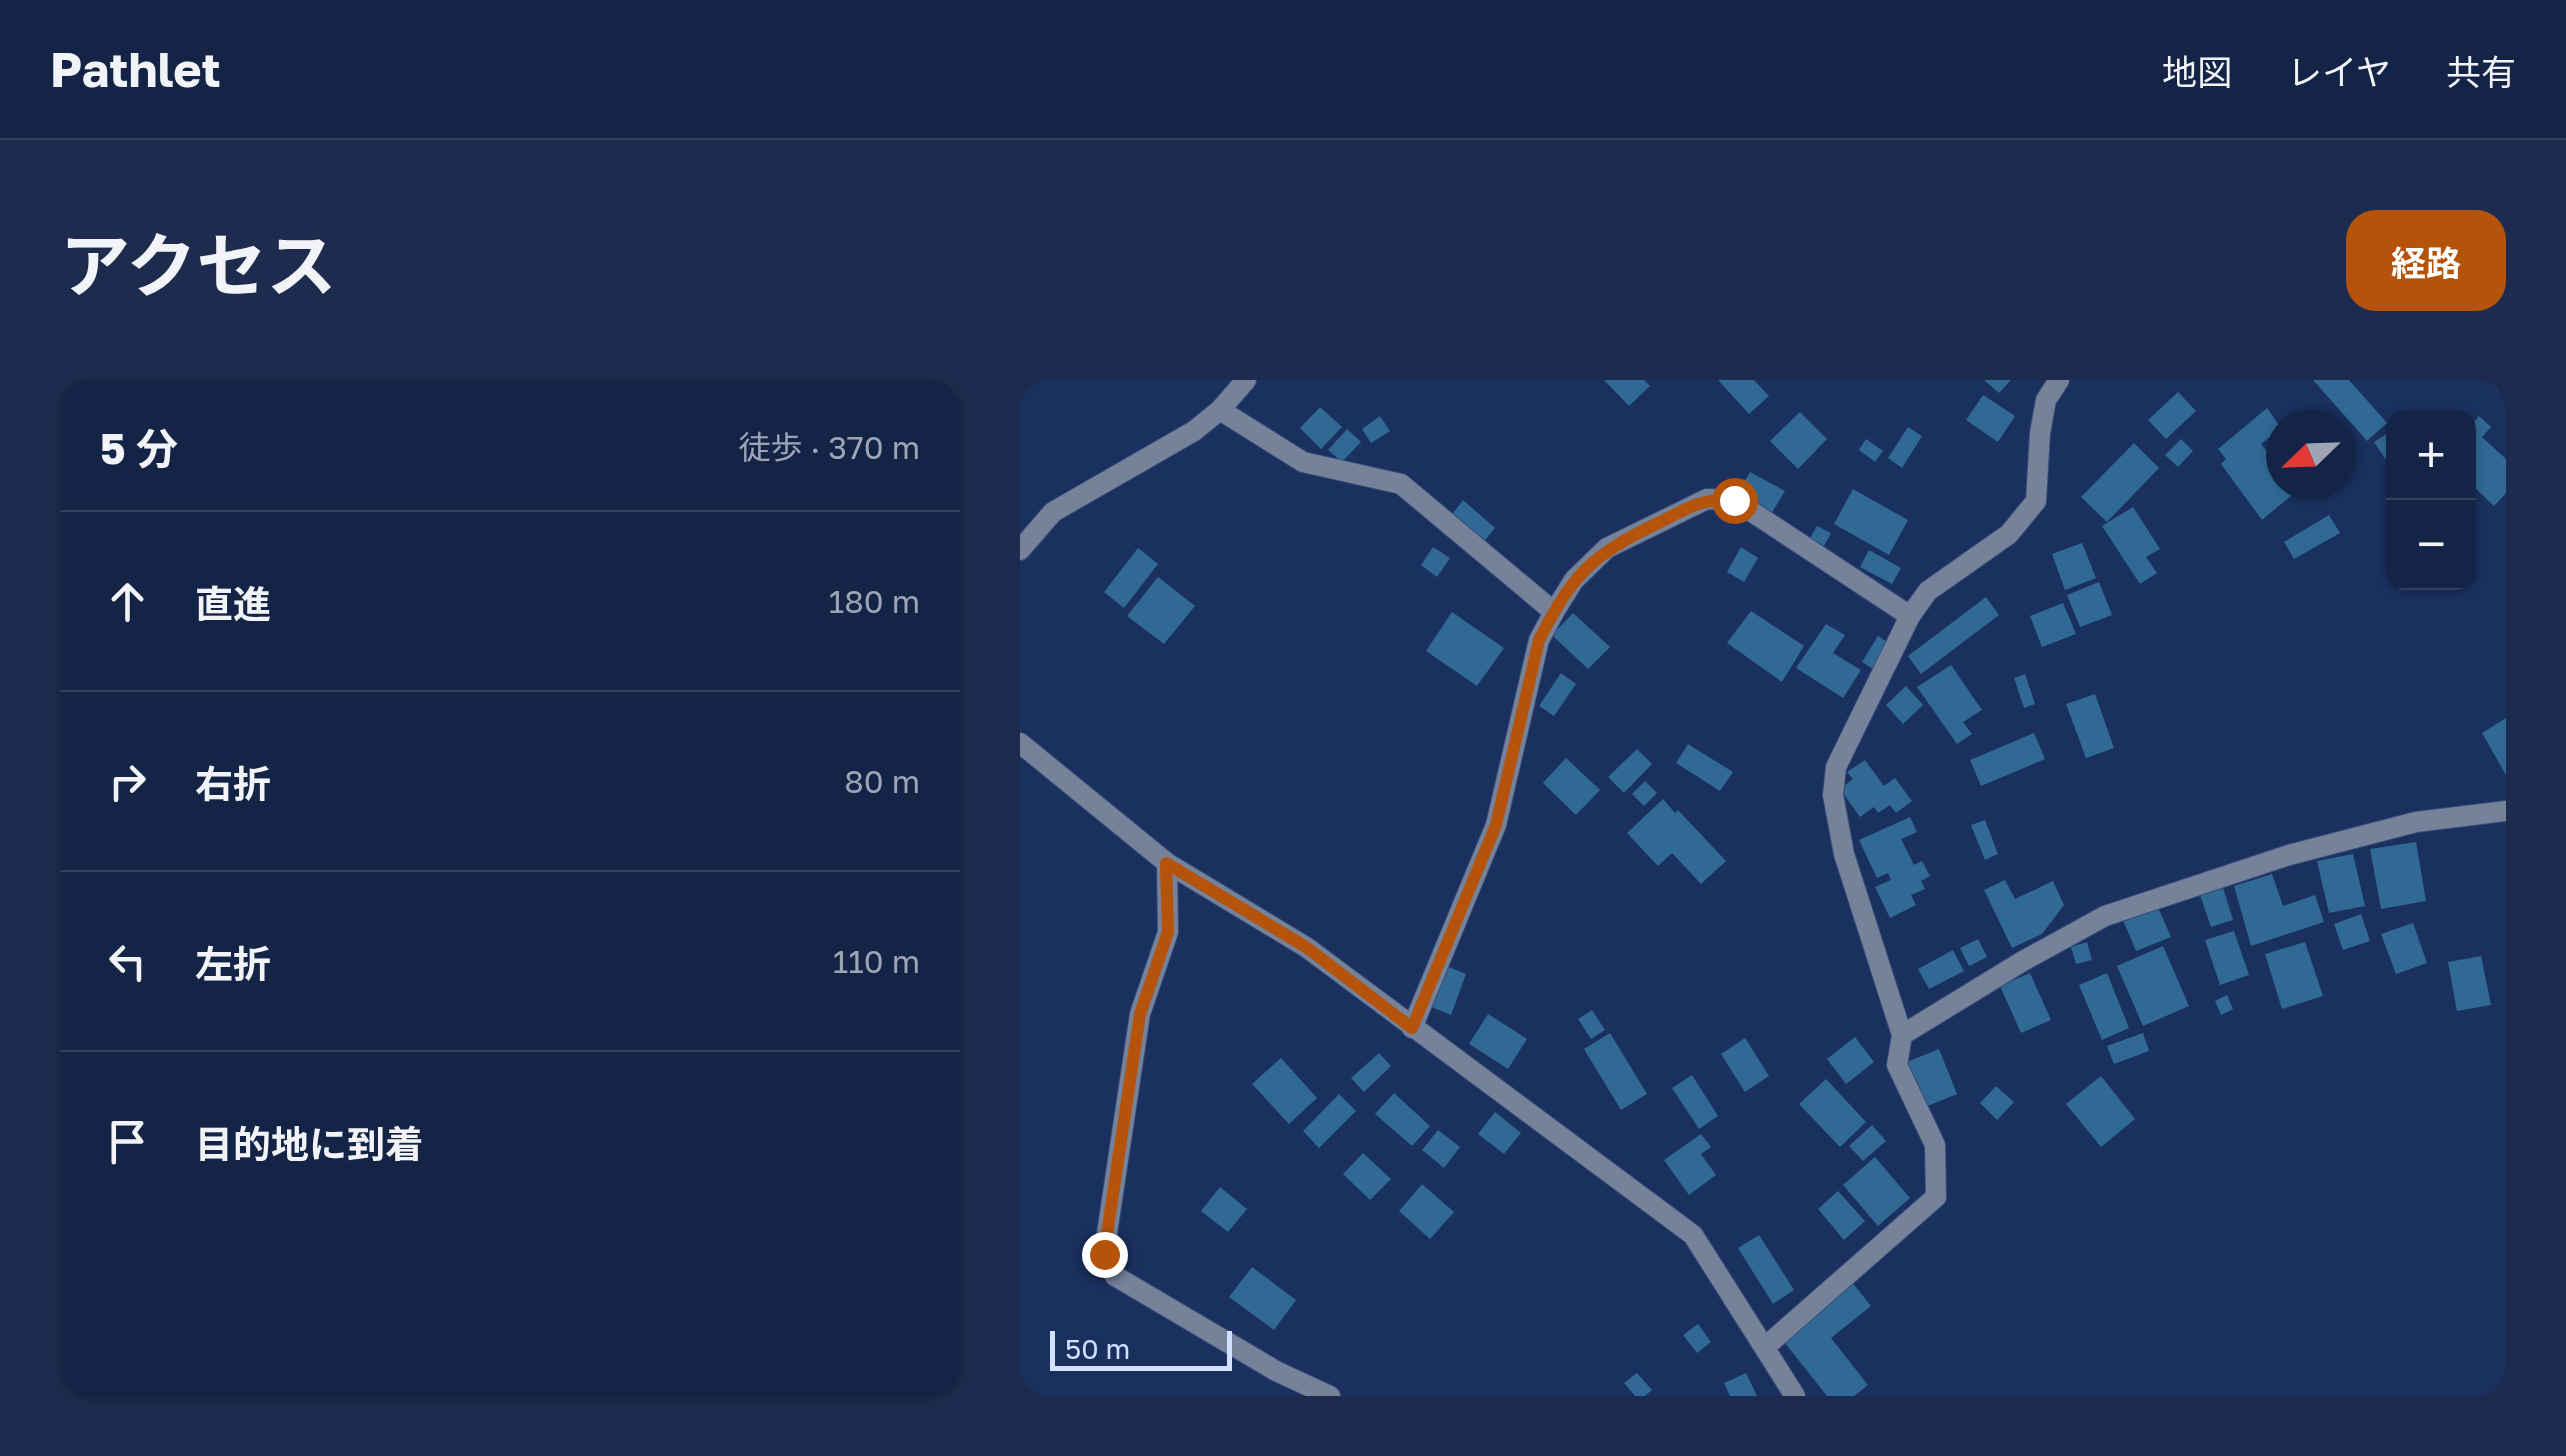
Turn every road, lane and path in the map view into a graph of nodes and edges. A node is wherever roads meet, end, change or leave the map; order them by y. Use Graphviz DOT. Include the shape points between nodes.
graph roads {
  1 [pos="1246,380"];
  2 [pos="2059,380"];
  3 [pos="1220,410"];
  4 [pos="1020,550"];
  5 [pos="1554,612"];
  6 [pos="1910,616"];
  7 [pos="1020,743"];
  8 [pos="2506,811"];
  9 [pos="1166,863"];
  10 [pos="1412,1028"];
  11 [pos="1902,1034"];
  12 [pos="1765,1347"];
  13 [pos="1330,1396"];
  14 [pos="1795,1396"];
  1 -- 3 [label="street"];
  2 -- 6 [label="street" via="2046,400 2036,500 2009,534 1928,591"];
  3 -- 4 [label="street" via="1054,512"];
  3 -- 5 [label="street" via="1303,462 1401,484"];
  5 -- 6 [label="street" via="1606,548 1707,499 1734,500"];
  5 -- 10 [label="street" via="1539,640 1496,825"];
  6 -- 11 [label="street" via="1836,767 1833,795 1844,854"];
  7 -- 9 [label="street"];
  8 -- 11 [label="street" via="2416,822 2288,854 2106,916"];
  9 -- 10 [label="street" via="1306,947"];
  9 -- 13 [label="street" via="1168,932 1140,1014 1104,1254 1115,1276"];
  10 -- 12 [label="street" via="1693,1235"];
  11 -- 12 [label="street" via="1897,1065 1934,1146 1936,1197"];
  12 -- 14 [label="street"];
}
